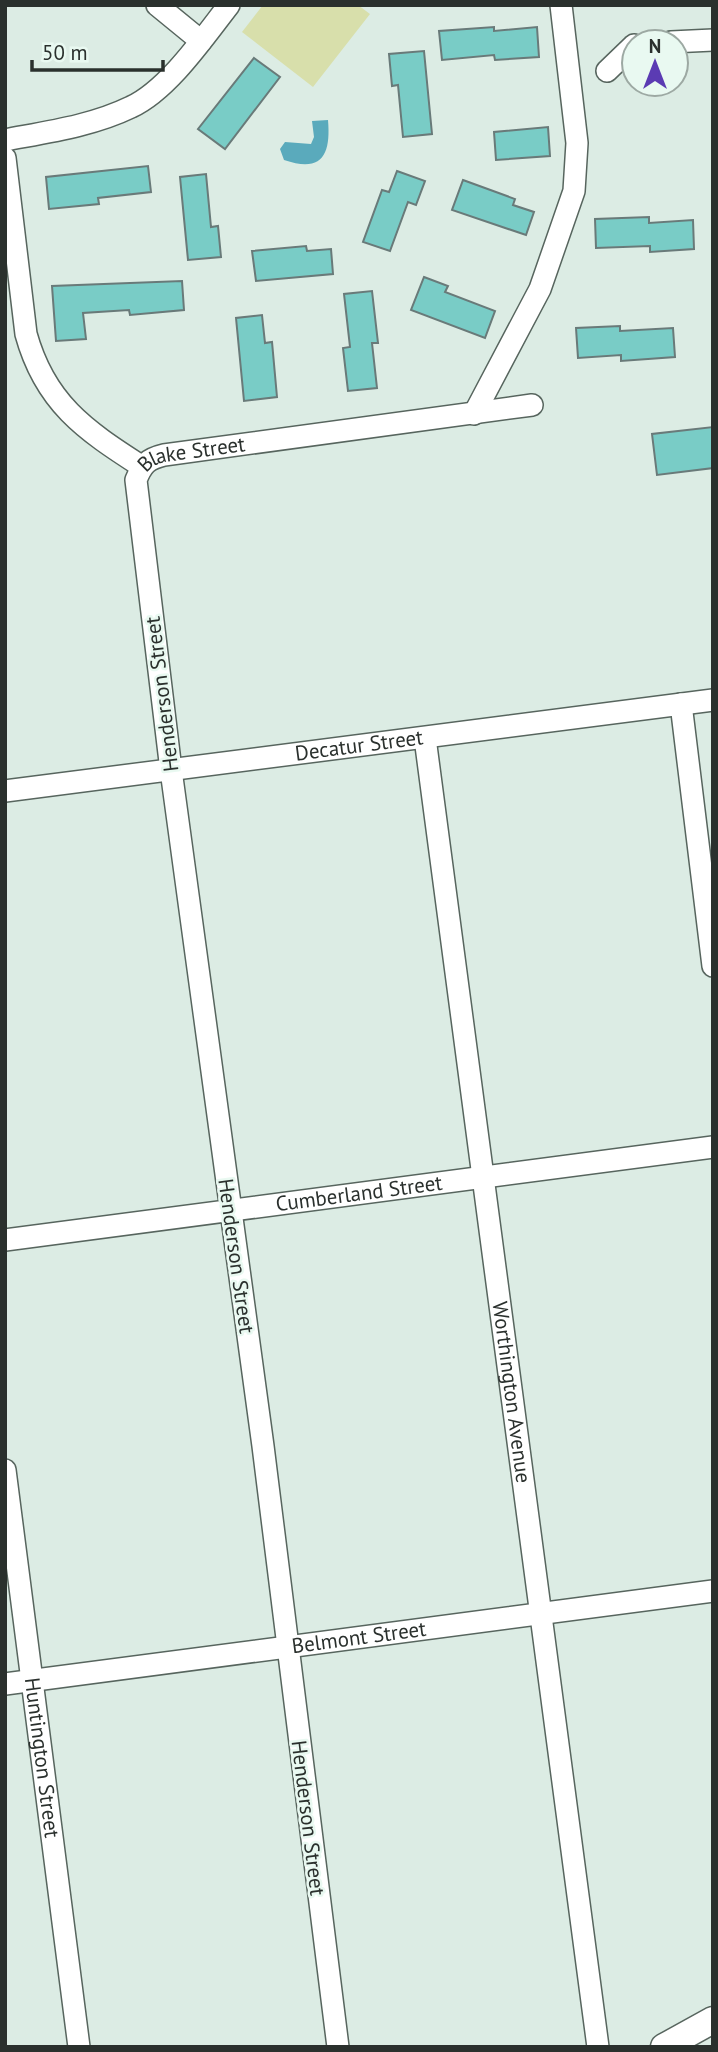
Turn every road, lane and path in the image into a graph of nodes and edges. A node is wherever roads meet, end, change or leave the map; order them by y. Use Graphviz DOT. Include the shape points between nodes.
graph roads {
  1 [pos="157,5"];
  2 [pos="229,5"];
  3 [pos="561,5"];
  4 [pos="713,40"];
  5 [pos="201,41"];
  6 [pos="690,41"];
  7 [pos="620,58"];
  8 [pos="607,71"];
  9 [pos="5,140"];
  10 [pos="5,158"];
  11 [pos="532,405"];
  12 [pos="474,414"];
  13 [pos="141,466"];
  14 [pos="713,700"];
  15 [pos="681,704"];
  16 [pos="425,738"];
  17 [pos="171,770"];
  18 [pos="5,790"];
  19 [pos="713,966"];
  20 [pos="713,1147"];
  21 [pos="481,1178"];
  22 [pos="230,1210"];
  23 [pos="5,1240"];
  24 [pos="5,1470"];
  25 [pos="713,1591"];
  26 [pos="540,1614"];
  27 [pos="286,1647"];
  28 [pos="32,1681"];
  29 [pos="5,1685"];
  30 [pos="713,2020"];
  31 [pos="79,2047"];
  32 [pos="338,2047"];
  33 [pos="598,2047"];
  34 [pos="664,2047"];
  1 -- 5 [label="street"];
  2 -- 5 [label="street"];
  3 -- 12 [label="street" via="577,143 574,191 540,289"];
  4 -- 6 [label="street"];
  5 -- 9 [label="street" via="169,77 134,106 69,128"];
  7 -- 8 [label="street"];
  10 -- 13 [label="street, Blake Street" via="26,334 33,357 69,414"];
  11 -- 12 [label="street, Blake Street"];
  12 -- 13 [label="street, Blake Street" via="164,455"];
  13 -- 17 [label="street, Henderson Street" via="136,480"];
  14 -- 15 [label="street, Decatur Street"];
  15 -- 16 [label="street, Decatur Street"];
  15 -- 19 [label="street"];
  16 -- 17 [label="street, Decatur Street"];
  16 -- 21 [label="street, Worthington Avenue"];
  17 -- 18 [label="street, Decatur Street"];
  17 -- 22 [label="street, Henderson Street"];
  20 -- 21 [label="street, Cumberland Street"];
  21 -- 22 [label="street, Cumberland Street"];
  21 -- 26 [label="street, Worthington Avenue"];
  22 -- 23 [label="street, Cumberland Street"];
  22 -- 27 [label="street, Henderson Street"];
  24 -- 28 [label="street, Huntington Street"];
  25 -- 26 [label="street, Belmont Street"];
  26 -- 27 [label="street, Belmont Street"];
  26 -- 33 [label="street, Worthington Avenue"];
  27 -- 28 [label="street, Belmont Street"];
  27 -- 32 [label="street, Henderson Street"];
  28 -- 29 [label="street, Belmont Street"];
  28 -- 31 [label="street, Huntington Street"];
  30 -- 34 [label="main road"];
}
